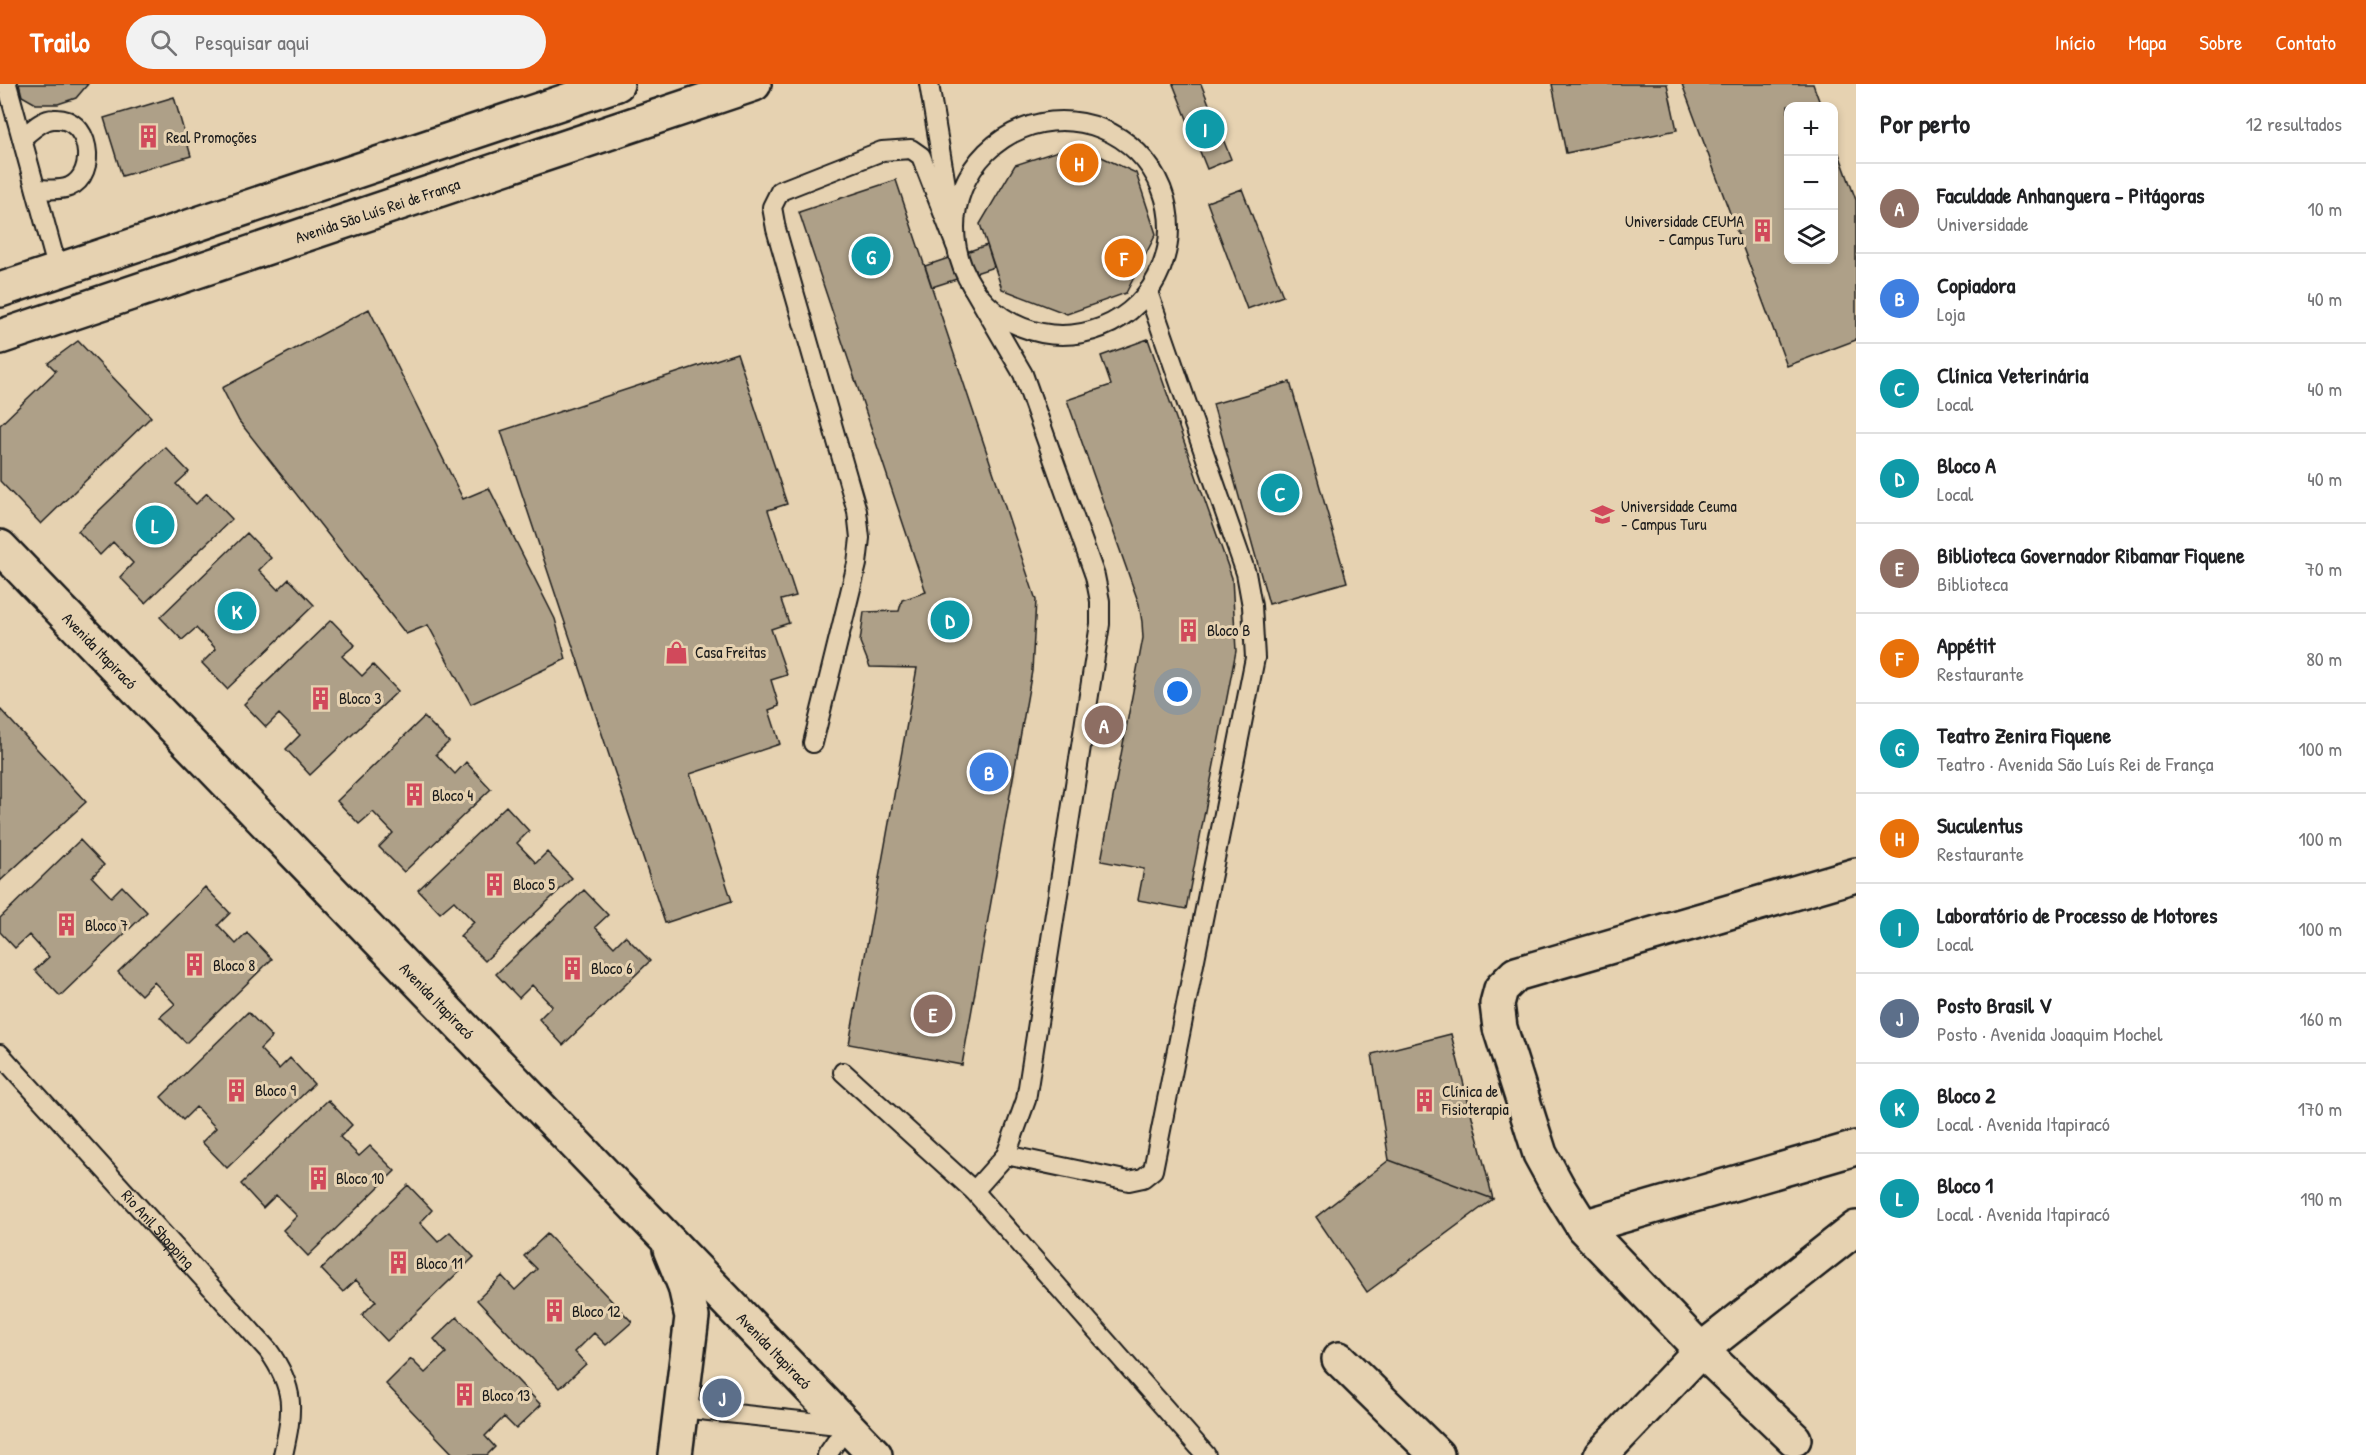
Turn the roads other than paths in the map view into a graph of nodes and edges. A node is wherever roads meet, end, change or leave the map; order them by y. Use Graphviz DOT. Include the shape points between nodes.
graph roads {
  1 [pos="7,84"];
  2 [pos="617,84"];
  3 [pos="754,84"];
  4 [pos="929,84"];
  5 [pos="22,138"];
  6 [pos="36,189"];
  7 [pos="956,246"];
  8 [pos="58,271"];
  9 [pos="972,286"];
  10 [pos="0,290"];
  11 [pos="1148,292"];
  12 [pos="0,337"];
  13 [pos="0,547"];
  14 [pos="813,742"];
  15 [pos="1856,875"];
  16 [pos="0,1054"];
  17 [pos="843,1072"];
  18 [pos="1856,1148"];
  19 [pos="1006,1155"];
  20 [pos="974,1191"];
  21 [pos="1583,1227"];
  22 [pos="1856,1228"];
  23 [pos="663,1234"];
  24 [pos="734,1308"];
  25 [pos="692,1317"];
  26 [pos="1701,1350"];
  27 [pos="1339,1359"];
  28 [pos="681,1408"];
  29 [pos="292,1414"];
  30 [pos="847,1426"];
  31 [pos="1794,1439"];
  32 [pos="283,1455"];
  33 [pos="292,1455"];
  34 [pos="675,1455"];
  35 [pos="827,1455"];
  36 [pos="875,1455"];
  37 [pos="1206,1455"];
  38 [pos="1437,1455"];
  39 [pos="1601,1455"];
  1 -- 5 [label="lane"];
  2 -- 8 [label="main road"];
  3 -- 12 [label="main road, Avenida São Luís Rei de França"];
  4 -- 7 [label="lane"];
  5 -- 6 [label="lane"];
  5 -- 6 [label="lane" via="54,118 73,125 86,141 86,168 70,187"];
  6 -- 8 [label="lane"];
  7 -- 9 [label="lane" via="961,267"];
  7 -- 11 [label="lane" via="958,198 967,177 996,142 1038,123 1064,120 1089,124 1134,149 1163,192 1168,244 1161,269"];
  7 -- 14 [label="lane" via="921,156 911,148 882,151 780,191 772,207 859,529 857,564"];
  8 -- 10 [label="main road"];
  9 -- 11 [label="lane" via="986,304 1023,329 1066,336 1109,326 1131,311"];
  9 -- 19 [label="lane" via="1023,374 1095,576 1100,601 1100,624 1026,1100"];
  11 -- 19 [label="lane" via="1246,573 1255,658 1153,1170 1143,1178 1129,1181"];
  13 -- 23 [label="main road, Avenida Itapiracó"];
  15 -- 21 [label="main road" via="1516,974 1501,989 1497,1004 1500,1028 1540,1154"];
  16 -- 29 [label="lane, Rio Anil Shopping" via="268,1350 290,1388"];
  17 -- 20 [label="lane"];
  18 -- 21 [label="main road"];
  19 -- 20 [label="lane"];
  20 -- 37 [label="lane"];
  21 -- 26 [label="main road"];
  22 -- 26 [label="main road"];
  23 -- 24 [label="main road, Avenida Itapiracó"];
  23 -- 25 [label="main road" via="681,1275"];
  24 -- 25 [label="main road" via="711,1307"];
  24 -- 30 [label="main road, Avenida Itapiracó"];
  25 -- 28 [label="main road"];
  26 -- 31 [label="main road"];
  26 -- 39 [label="main road"];
  27 -- 38 [label="main road"];
  28 -- 30 [label="lane"];
  28 -- 34 [label="main road"];
  29 -- 32 [label="lane, Rio Anil Shopping"];
  29 -- 33 [label="lane, Rio Anil Shopping"];
  30 -- 35 [label="lane"];
  30 -- 36 [label="main road, Avenida Itapiracó"];
}
